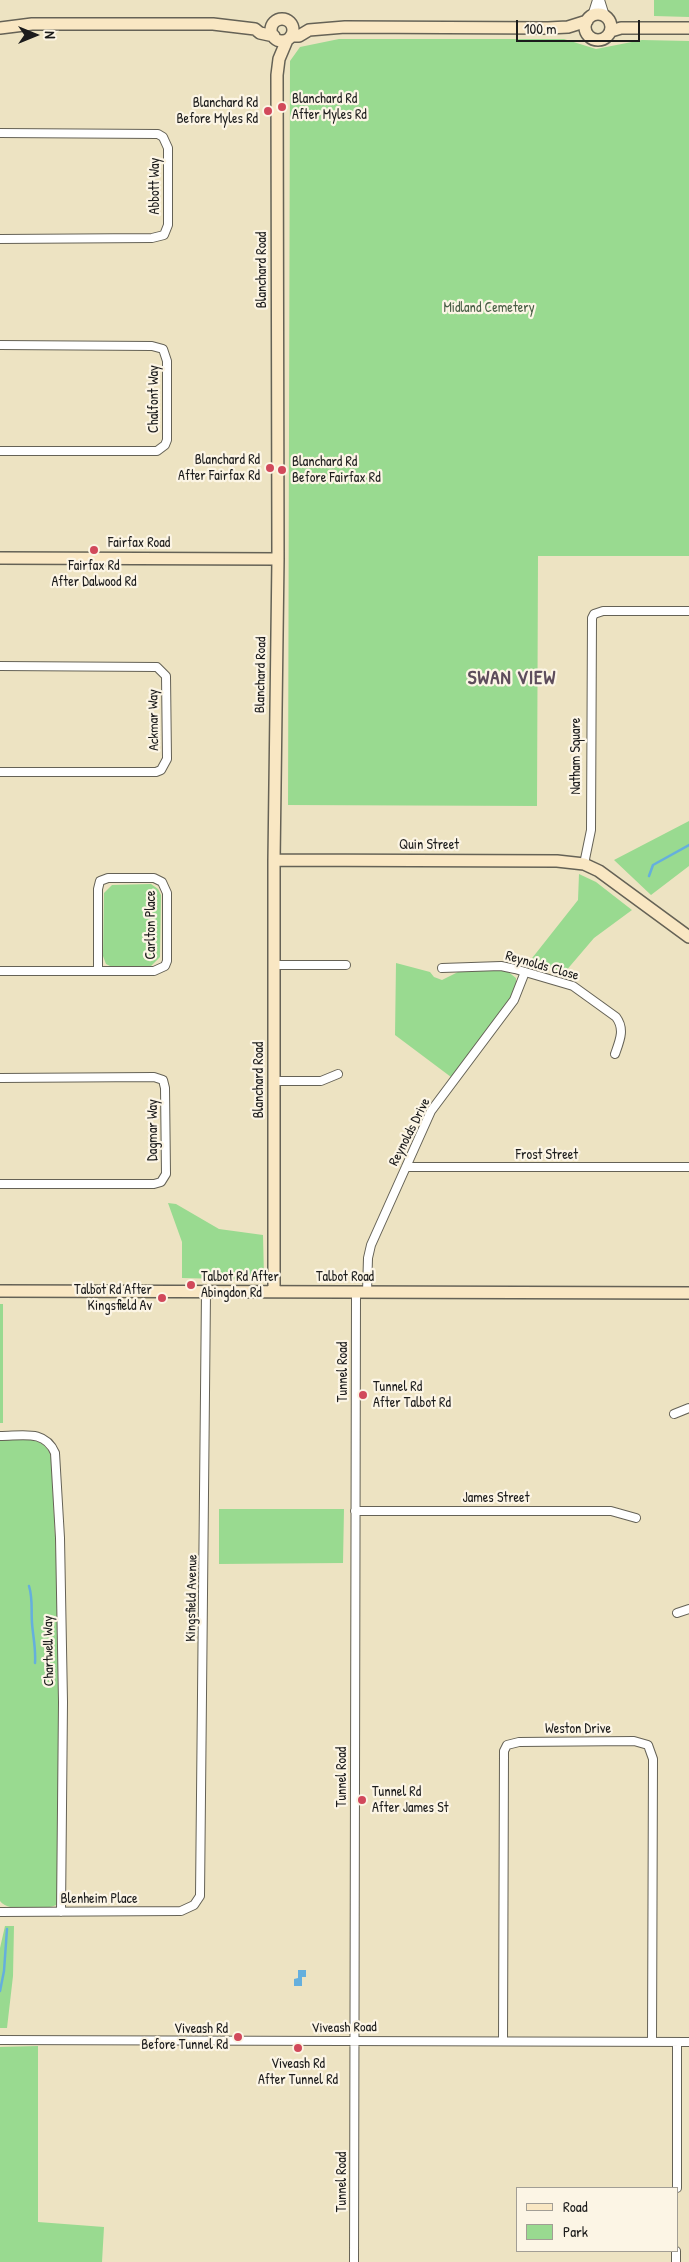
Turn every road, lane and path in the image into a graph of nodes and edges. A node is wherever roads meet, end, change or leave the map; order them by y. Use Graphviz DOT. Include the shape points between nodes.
graph roads {
  1 [pos="599,0"];
  2 [pos="590,18"];
  3 [pos="273,24"];
  4 [pos="291,24"];
  5 [pos="612,24"];
  6 [pos="1,27"];
  7 [pos="568,27"];
  8 [pos="689,28"];
  9 [pos="255,29"];
  10 [pos="308,30"];
  11 [pos="588,34"];
  12 [pos="282,38"];
  13 [pos="0,133"];
  14 [pos="0,239"];
  15 [pos="0,345"];
  16 [pos="0,451"];
  17 [pos="0,558"];
  18 [pos="278,559"];
  19 [pos="689,611"];
  20 [pos="0,666"];
  21 [pos="0,772"];
  22 [pos="274,860"];
  23 [pos="584,864"];
  24 [pos="689,937"];
  25 [pos="273,964"];
  26 [pos="346,965"];
  27 [pos="442,968"];
  28 [pos="0,971"];
  29 [pos="98,971"];
  30 [pos="524,972"];
  31 [pos="615,1054"];
  32 [pos="338,1074"];
  33 [pos="0,1078"];
  34 [pos="274,1081"];
  35 [pos="406,1167"];
  36 [pos="689,1167"];
  37 [pos="0,1184"];
  38 [pos="0,1291"];
  39 [pos="206,1292"];
  40 [pos="274,1292"];
  41 [pos="361,1292"];
  42 [pos="689,1292"];
  43 [pos="689,1408"];
  44 [pos="674,1414"];
  45 [pos="0,1436"];
  46 [pos="355,1511"];
  47 [pos="636,1518"];
  48 [pos="689,1609"];
  49 [pos="677,1613"];
  50 [pos="196,1904"];
  51 [pos="0,1912"];
  52 [pos="61,1912"];
  53 [pos="0,2040"];
  54 [pos="355,2040"];
  55 [pos="503,2041"];
  56 [pos="652,2041"];
  57 [pos="677,2042"];
  58 [pos="689,2042"];
  59 [pos="677,2187"];
  60 [pos="354,2262"];
  1 -- 2 [label="street"];
  1 -- 5 [label="street"];
  2 -- 5 [label="street" via="599,14"];
  2 -- 7 [label="street"];
  2 -- 11 [label="street" via="586,28"];
  3 -- 4 [label="street" via="282,19"];
  3 -- 9 [label="street"];
  3 -- 12 [label="street" via="271,30"];
  4 -- 10 [label="street"];
  4 -- 12 [label="street" via="293,30"];
  5 -- 8 [label="street"];
  5 -- 11 [label="street" via="604,38 598,40"];
  6 -- 9 [label="street" via="32,24 213,24"];
  7 -- 10 [label="street" via="345,27"];
  7 -- 11 [label="street"];
  9 -- 12 [label="street"];
  10 -- 12 [label="street" via="299,36"];
  12 -- 18 [label="street, Blanchard Road" via="279,59"];
  13 -- 14 [label="street, Abbott Way" via="158,134 168,148 168,225 164,235 158,238"];
  15 -- 16 [label="street, Chalfont Way" via="152,346 163,349 167,361 167,440 157,451"];
  17 -- 18 [label="street, Fairfax Road"];
  18 -- 22 [label="street, Blanchard Road"];
  19 -- 23 [label="street, Natham Square" via="603,611 592,618 591,830"];
  20 -- 21 [label="street, Ackmar Way" via="157,667 166,676 167,759 162,770 156,772"];
  22 -- 23 [label="street, Quin Street" via="557,860"];
  22 -- 25 [label="street, Blanchard Road"];
  23 -- 24 [label="street"];
  25 -- 26 [label="street"];
  25 -- 34 [label="street, Blanchard Road"];
  27 -- 30 [label="street, Reynolds Close" via="501,966"];
  28 -- 29 [label="street, Carlton Place"];
  29 -- 29 [label="street, Carlton Place" via="154,971 165,966 167,893 162,882 154,878 108,878 100,881"];
  30 -- 31 [label="street, Reynolds Close" via="573,986 616,1017 622,1029"];
  30 -- 35 [label="street, Reynolds Drive" via="514,1000 431,1112"];
  32 -- 34 [label="street" via="321,1081"];
  33 -- 37 [label="street, Dagmar Way" via="154,1077 163,1080 166,1164 166,1174 161,1182 154,1184"];
  34 -- 40 [label="street, Blanchard Road"];
  35 -- 36 [label="street, Frost Street"];
  35 -- 41 [label="street, Reynolds Drive" via="371,1245"];
  38 -- 39 [label="street, Talbot Road"];
  39 -- 40 [label="street, Talbot Road"];
  39 -- 50 [label="street, Kingsfield Avenue" via="202,1878"];
  40 -- 41 [label="street, Talbot Road"];
  41 -- 42 [label="street, Talbot Road"];
  41 -- 46 [label="street, Tunnel Road"];
  43 -- 44 [label="street"];
  45 -- 52 [label="street, Chartwell Way" via="41,1436 52,1444 55,1453 63,1702"];
  46 -- 47 [label="street, James Street" via="611,1511"];
  46 -- 54 [label="street, Tunnel Road"];
  48 -- 49 [label="street"];
  50 -- 52 [label="street, Blenheim Place" via="181,1911"];
  51 -- 52 [label="street, Blenheim Place"];
  53 -- 54 [label="street, Viveash Road"];
  54 -- 55 [label="street, Viveash Road"];
  54 -- 60 [label="street, Tunnel Road"];
  55 -- 56 [label="street, Viveash Road"];
  55 -- 56 [label="street, Weston Drive" via="504,1751 507,1745 519,1742 634,1741 648,1745 653,1759"];
  56 -- 57 [label="street, Viveash Road"];
  57 -- 58 [label="street, Viveash Road"];
  57 -- 59 [label="street"];
}
